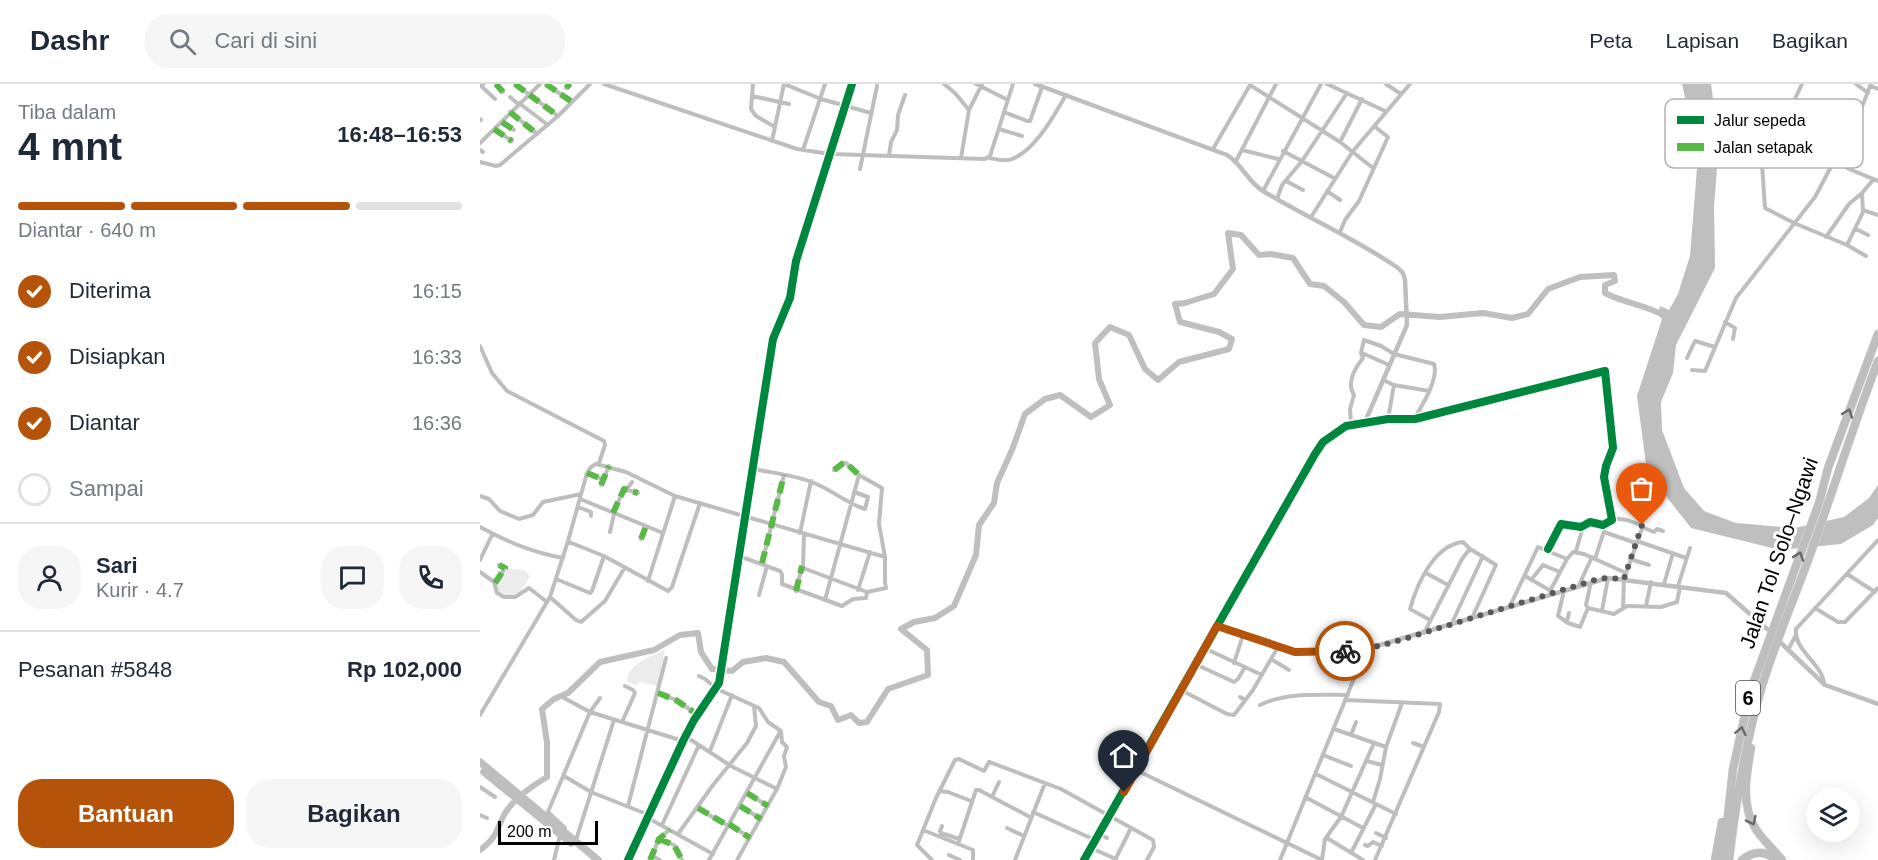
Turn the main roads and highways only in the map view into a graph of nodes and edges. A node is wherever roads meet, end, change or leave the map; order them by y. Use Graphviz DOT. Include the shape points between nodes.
graph roads {
  1 [pos="1878,334"];
  2 [pos="1878,362"];
  3 [pos="1757,702"];
  4 [pos="480,762"];
  5 [pos="480,768"];
  6 [pos="1730,789"];
  7 [pos="512,792"];
  8 [pos="525,803"];
  9 [pos="591,860"];
  10 [pos="598,860"];
  11 [pos="1715,860"];
  12 [pos="1723,860"];
  13 [pos="1729,860"];
  14 [pos="1742,860"];
  15 [pos="1776,860"];
  16 [pos="1782,860"];
  6 -- 1 [label="highway, Jalan Tol Solo–Ngawi / 6, one-way" via="1750,692"];
  2 -- 3 [label="highway, Jalan Tol Solo–Ngawi / 6"];
  3 -- 13 [label="highway, Jalan Tol Solo–Ngawi / 6" via="1736,800"];
  3 -- 16 [label="highway, one-way" via="1746,805 1753,825"];
  4 -- 7 [label="highway"];
  5 -- 7 [label="highway"];
  6 -- 11 [label="highway"];
  6 -- 12 [label="highway, Jalan Tol Solo–Ngawi / 6"];
  7 -- 8 [label="highway"];
  8 -- 9 [label="highway"];
  8 -- 10 [label="highway"];
  14 -- 15 [label="highway" via="1757,853"];
}
